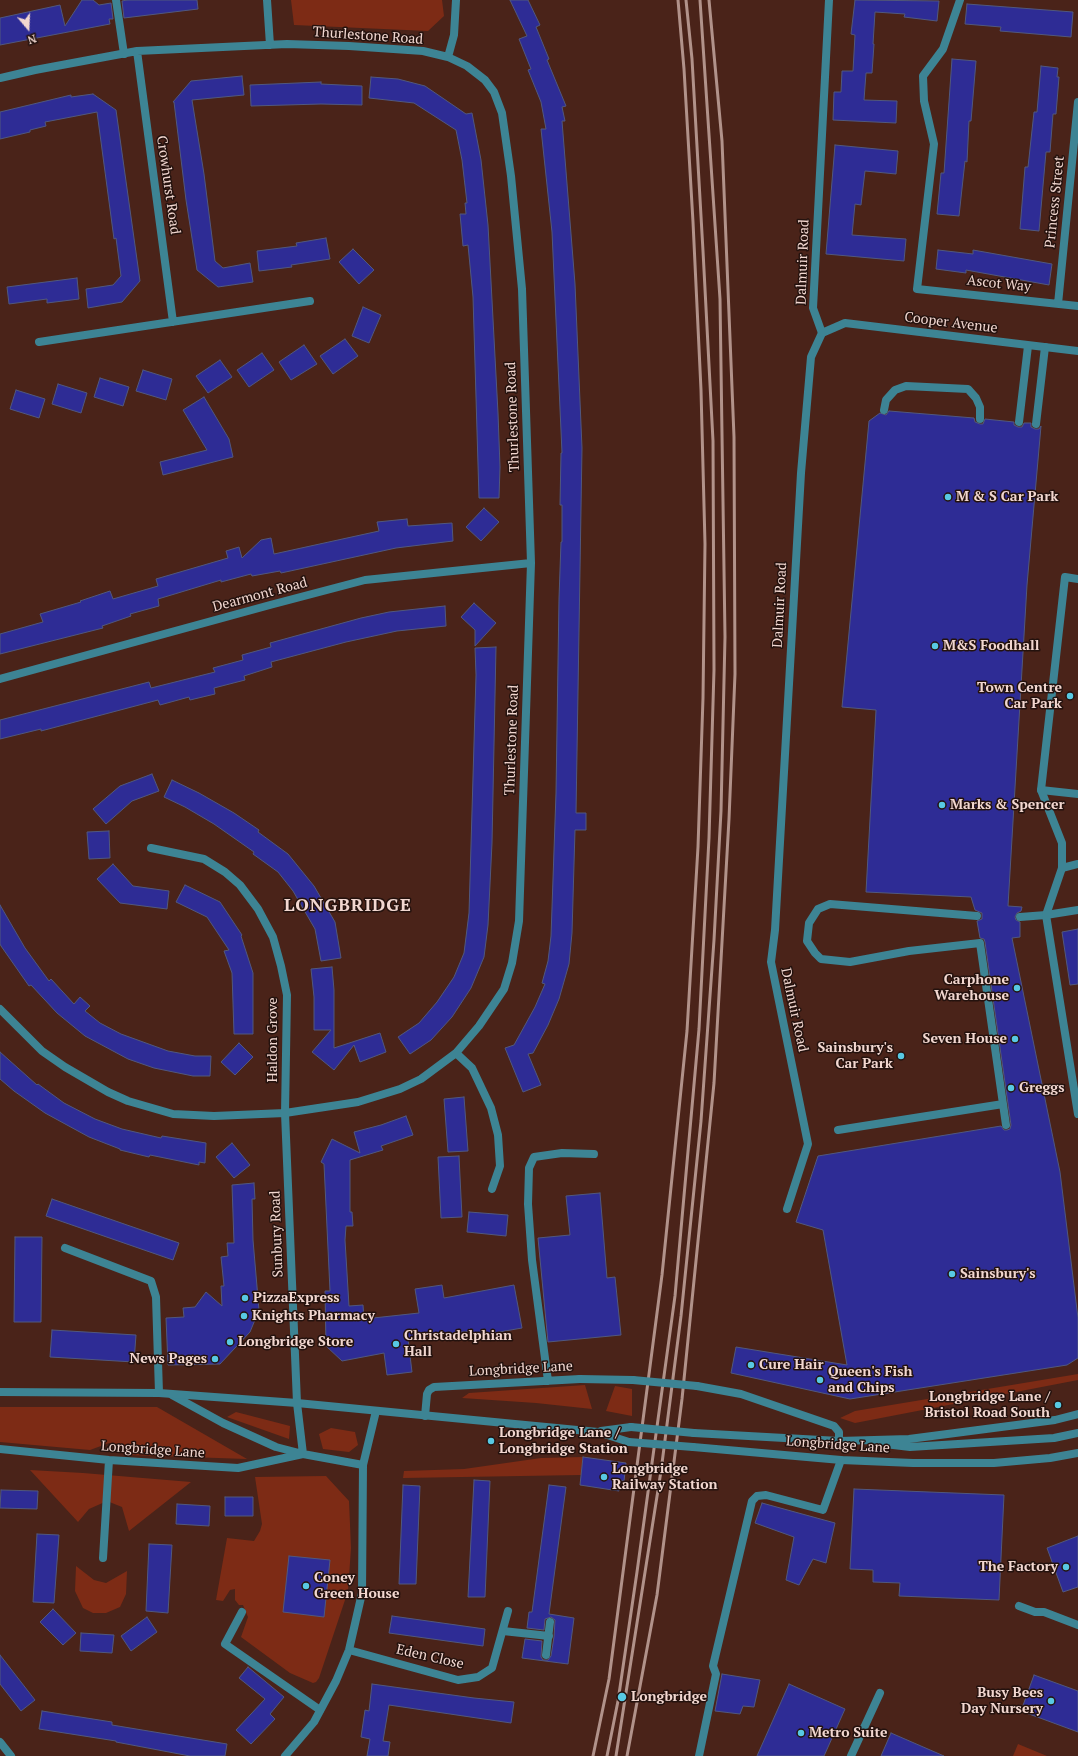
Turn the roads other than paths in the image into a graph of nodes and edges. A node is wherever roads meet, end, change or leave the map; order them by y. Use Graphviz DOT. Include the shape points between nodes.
graph roads {
  1 [pos="116,0"];
  2 [pos="267,0"];
  3 [pos="456,0"];
  4 [pos="829,0"];
  5 [pos="960,0"];
  6 [pos="270,45"];
  7 [pos="137,51"];
  8 [pos="124,54"];
  9 [pos="448,57"];
  10 [pos="0,78"];
  11 [pos="1078,102"];
  12 [pos="310,301"];
  13 [pos="1058,304"];
  14 [pos="1078,306"];
  15 [pos="173,322"];
  16 [pos="822,332"];
  17 [pos="39,342"];
  18 [pos="1028,346"];
  19 [pos="1044,347"];
  20 [pos="1078,351"];
  21 [pos="884,410"];
  22 [pos="980,419"];
  23 [pos="1019,422"];
  24 [pos="1036,424"];
  25 [pos="531,562"];
  26 [pos="1078,579"];
  27 [pos="0,679"];
  28 [pos="1041,790"];
  29 [pos="1078,794"];
  30 [pos="151,848"];
  31 [pos="1078,864"];
  32 [pos="1062,868"];
  33 [pos="1078,910"];
  34 [pos="1046,915"];
  35 [pos="977,916"];
  36 [pos="1020,917"];
  37 [pos="0,1009"];
  38 [pos="456,1053"];
  39 [pos="1003,1104"];
  40 [pos="285,1113"];
  41 [pos="1078,1114"];
  42 [pos="1006,1125"];
  43 [pos="838,1130"];
  44 [pos="594,1154"];
  45 [pos="492,1189"];
  46 [pos="787,1209"];
  47 [pos="65,1248"];
  48 [pos="548,1380"];
  49 [pos="0,1392"];
  50 [pos="159,1393"];
  51 [pos="172,1395"];
  52 [pos="297,1403"];
  53 [pos="376,1412"];
  54 [pos="1078,1414"];
  55 [pos="425,1416"];
  56 [pos="598,1432"];
  57 [pos="1078,1433"];
  58 [pos="839,1441"];
  59 [pos="862,1441"];
  60 [pos="0,1449"];
  61 [pos="1078,1453"];
  62 [pos="303,1454"];
  63 [pos="109,1460"];
  64 [pos="841,1460"];
  65 [pos="363,1465"];
  66 [pos="103,1558"];
  67 [pos="1019,1606"];
  68 [pos="508,1611"];
  69 [pos="242,1612"];
  70 [pos="550,1622"];
  71 [pos="1078,1625"];
  72 [pos="502,1631"];
  73 [pos="549,1636"];
  74 [pos="349,1650"];
  75 [pos="546,1655"];
  76 [pos="880,1694"];
  77 [pos="320,1710"];
  78 [pos="0,1742"];
  79 [pos="290,1755"];
  80 [pos="11,1756"];
  81 [pos="699,1756"];
  82 [pos="851,1756"];
  1 -- 8 [label="street"];
  2 -- 6 [label="street"];
  3 -- 9 [label="street" via="454,35"];
  4 -- 16 [label="street, Dalmuir Road" via="813,308"];
  5 -- 13 [label="street, Ascot Way" via="943,49 923,76 924,101 934,144 917,289"];
  6 -- 7 [label="street, Thurlestone Road"];
  6 -- 9 [label="street, Thurlestone Road" via="393,48"];
  7 -- 8 [label="street, Thurlestone Road"];
  7 -- 15 [label="street, Crowhurst Road"];
  8 -- 10 [label="street, Thurlestone Road"];
  9 -- 25 [label="street, Thurlestone Road" via="467,66 485,80 494,92 502,113 522,289"];
  11 -- 13 [label="street, Princess Street"];
  12 -- 15 [label="street"];
  13 -- 14 [label="street, Ascot Way"];
  15 -- 17 [label="street"];
  16 -- 18 [label="street, Cooper Avenue" via="845,323"];
  16 -- 46 [label="street, Dalmuir Road" via="812,357 802,465 776,922 771,962 808,1144"];
  18 -- 19 [label="street, Cooper Avenue"];
  18 -- 23 [label="street"];
  19 -- 20 [label="street, Cooper Avenue"];
  19 -- 24 [label="street"];
  21 -- 22 [label="street" via="886,400 895,390 906,386 968,389 980,407"];
  25 -- 27 [label="street, Dearmont Road" via="365,580"];
  25 -- 38 [label="street, Thurlestone Road" via="519,921 512,963 504,989 479,1026"];
  26 -- 28 [label="street" via="1065,577"];
  28 -- 29 [label="street"];
  28 -- 32 [label="street" via="1062,843"];
  30 -- 40 [label="street, Haldon Grove" via="204,859 225,872 240,885 258,909 273,937 287,995"];
  31 -- 32 [label="street"];
  32 -- 34 [label="street"];
  33 -- 34 [label="street"];
  34 -- 36 [label="street"];
  34 -- 41 [label="street"];
  35 -- 39 [label="street" via="830,904 818,909 809,923 807,941 821,959 850,962 909,951 980,943"];
  37 -- 40 [label="street, Thurlestone Road" via="42,1051 108,1092 128,1101 180,1114 214,1116"];
  38 -- 40 [label="street, Thurlestone Road" via="421,1079 400,1089 358,1102"];
  38 -- 45 [label="street" via="472,1068 491,1108 498,1135 500,1166"];
  39 -- 42 [label="street"];
  39 -- 43 [label="street"];
  40 -- 52 [label="street, Sunbury Road"];
  44 -- 48 [label="street" via="562,1153 534,1157 529,1168 528,1204 532,1260"];
  47 -- 50 [label="street" via="151,1281 156,1297"];
  48 -- 55 [label="street, Longbridge Lane" via="434,1387 427,1394"];
  48 -- 58 [label="street, Longbridge Lane, bridge" via="633,1380 697,1386 748,1396 834,1426 839,1432"];
  49 -- 50 [label="street, Longbridge Lane"];
  50 -- 51 [label="street, Longbridge Lane"];
  51 -- 52 [label="street, Longbridge Lane"];
  51 -- 62 [label="street, Longbridge Lane" via="227,1425 276,1447"];
  52 -- 53 [label="street, Longbridge Lane"];
  52 -- 62 [label="street"];
  53 -- 55 [label="street, Longbridge Lane"];
  53 -- 65 [label="street"];
  54 -- 59 [label="street, Longbridge Lane" via="1055,1420 937,1436"];
  55 -- 56 [label="street, Longbridge Lane"];
  56 -- 58 [label="street, Longbridge Lane, bridge" via="631,1427"];
  56 -- 64 [label="street, Longbridge Lane, bridge" via="629,1442"];
  57 -- 59 [label="street, Longbridge Lane" via="1054,1438 910,1447"];
  58 -- 59 [label="street, Longbridge Lane"];
  60 -- 63 [label="street, Longbridge Lane"];
  61 -- 64 [label="street, Longbridge Lane" via="994,1463"];
  62 -- 63 [label="street, Longbridge Lane" via="238,1468"];
  62 -- 65 [label="street, Longbridge Lane"];
  63 -- 66 [label="street"];
  64 -- 81 [label="street" via="823,1510 766,1495 757,1496 752,1501 713,1666 716,1674"];
  65 -- 74 [label="street" via="362,1593"];
  67 -- 71 [label="street"];
  68 -- 72 [label="street, Eden Close"];
  69 -- 77 [label="street" via="225,1644"];
  70 -- 73 [label="street"];
  72 -- 73 [label="street"];
  72 -- 74 [label="street, Eden Close" via="492,1668 478,1677 458,1680"];
  73 -- 75 [label="street"];
  74 -- 77 [label="street"];
  76 -- 82 [label="street"];
  77 -- 79 [label="street"];
  78 -- 80 [label="street"];
}
